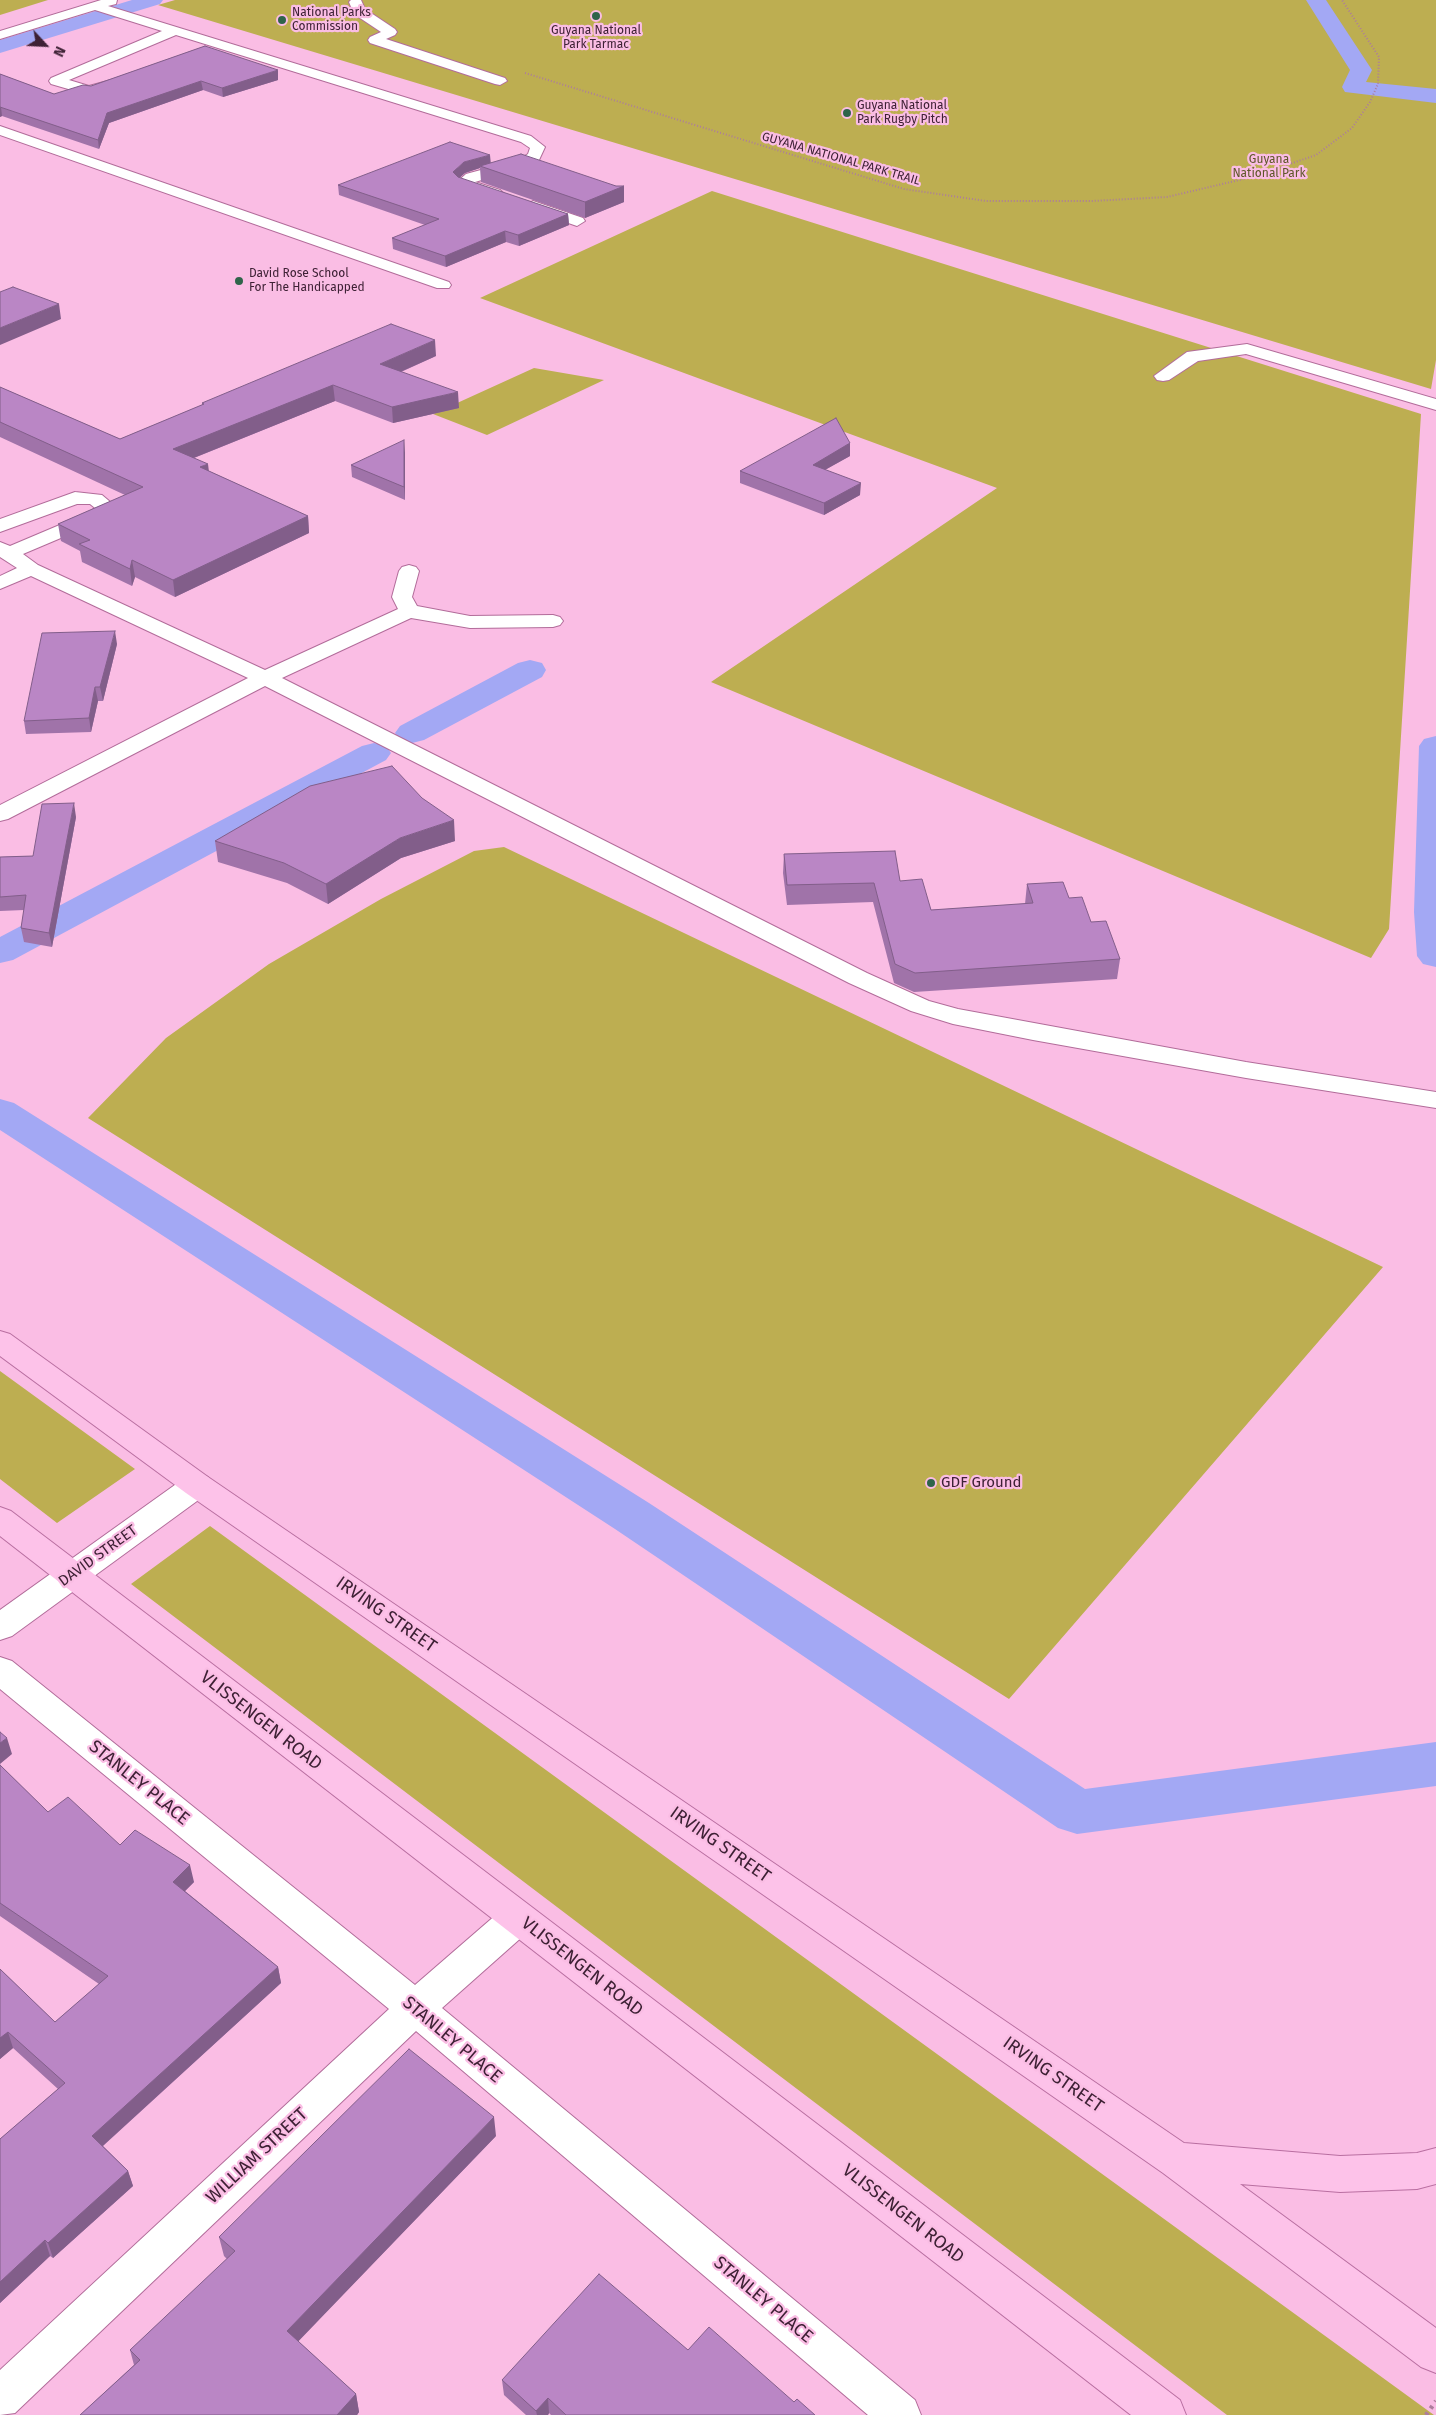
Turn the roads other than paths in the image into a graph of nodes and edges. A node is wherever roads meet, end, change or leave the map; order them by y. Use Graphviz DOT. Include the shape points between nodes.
graph roads {
  1 [pos="353,1"];
  2 [pos="105,5"];
  3 [pos="379,9"];
  4 [pos="174,31"];
  5 [pos="0,35"];
  6 [pos="217,44"];
  7 [pos="200,50"];
  8 [pos="122,80"];
  9 [pos="500,81"];
  10 [pos="0,130"];
  11 [pos="523,163"];
  12 [pos="542,169"];
  13 [pos="577,221"];
  14 [pos="443,285"];
  15 [pos="1163,376"];
  16 [pos="1430,404"];
  17 [pos="0,526"];
  18 [pos="4,551"];
  19 [pos="31,569"];
  20 [pos="409,571"];
  21 [pos="0,582"];
  22 [pos="409,611"];
  23 [pos="552,621"];
  24 [pos="265,678"];
  25 [pos="0,814"];
  26 [pos="1433,1100"];
  27 [pos="0,1341"];
  28 [pos="197,1485"];
  29 [pos="0,1519"];
  30 [pos="65,1580"];
  31 [pos="0,1627"];
  32 [pos="0,1670"];
  33 [pos="512,1922"];
  34 [pos="422,2001"];
  35 [pos="1177,2160"];
  36 [pos="1436,2166"];
  37 [pos="1436,2353"];
  38 [pos="0,2398"];
  39 [pos="900,2415"];
  40 [pos="1165,2415"];
  1 -- 3 [label="street"];
  1 -- 9 [label="street" via="359,11 390,32 375,40"];
  2 -- 4 [label="street"];
  2 -- 5 [label="street"];
  4 -- 6 [label="street"];
  4 -- 8 [label="street" via="56,81 89,91"];
  6 -- 7 [label="street"];
  6 -- 11 [label="street" via="526,139 538,147 534,157"];
  10 -- 14 [label="street"];
  11 -- 12 [label="street"];
  11 -- 13 [label="street" via="471,177 464,183"];
  15 -- 16 [label="street" via="1193,356 1246,349"];
  17 -- 18 [label="street" via="74,498 95,498 105,506 95,517"];
  18 -- 19 [label="street"];
  19 -- 21 [label="street"];
  19 -- 24 [label="street"];
  20 -- 22 [label="street" via="402,598"];
  22 -- 23 [label="street" via="470,622"];
  22 -- 24 [label="street"];
  24 -- 25 [label="street"];
  24 -- 26 [label="street" via="849,973 928,1009 1033,1032"];
  27 -- 28 [label="main road, IRVING STREET"];
  28 -- 30 [label="street, DAVID STREET"];
  28 -- 35 [label="main road, IRVING STREET"];
  29 -- 30 [label="main road, VLISSENGEN ROAD"];
  30 -- 31 [label="street, DAVID STREET"];
  30 -- 33 [label="main road, VLISSENGEN ROAD"];
  32 -- 34 [label="street, STANLEY PLACE"];
  33 -- 34 [label="street, WILLIAM STREET"];
  33 -- 40 [label="main road, VLISSENGEN ROAD"];
  34 -- 38 [label="street, WILLIAM STREET"];
  34 -- 39 [label="street, STANLEY PLACE"];
  35 -- 36 [label="main road" via="1340,2174 1417,2171"];
  35 -- 37 [label="main road, IRVING STREET"];
}
